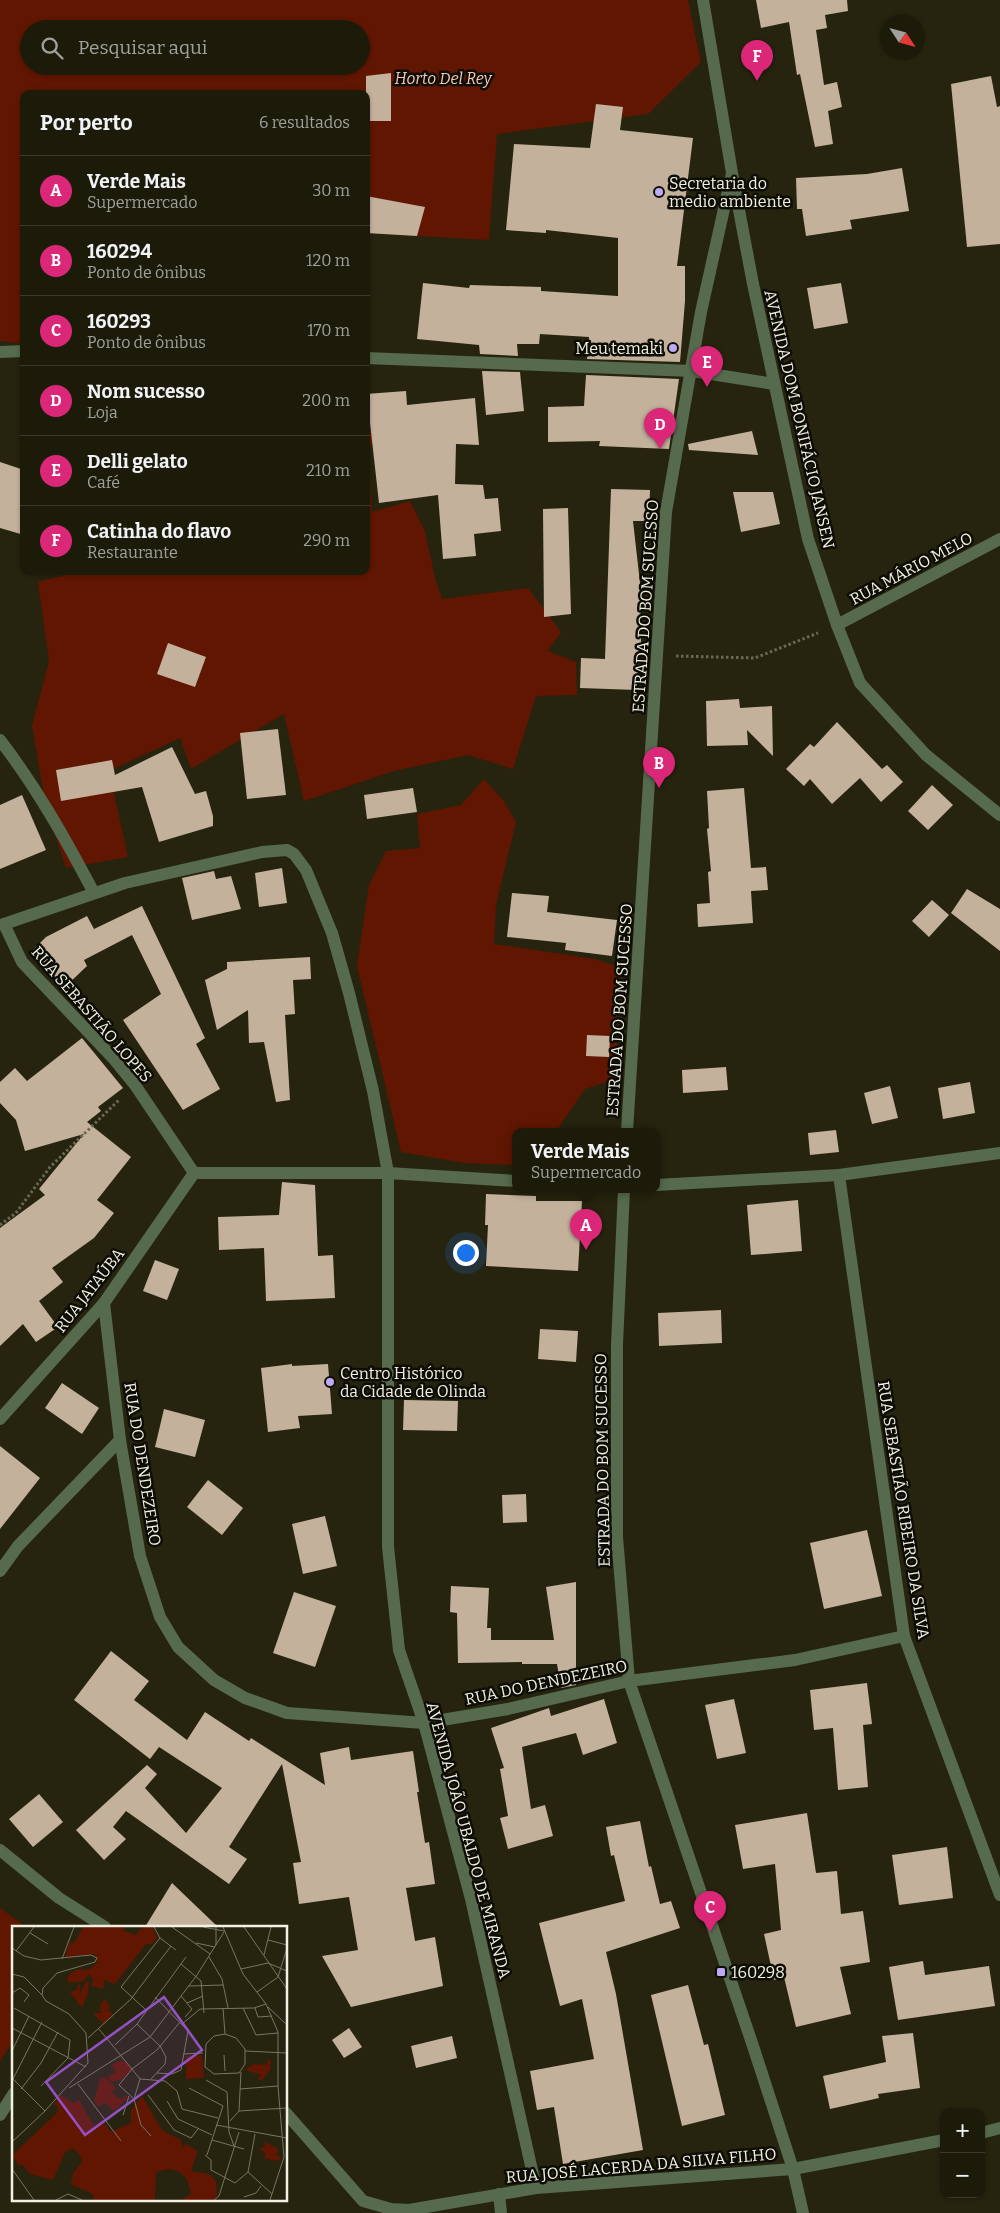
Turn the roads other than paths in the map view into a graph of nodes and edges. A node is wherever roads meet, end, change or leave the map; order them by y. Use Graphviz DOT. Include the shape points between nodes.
graph roads {
  1 [pos="703,0"];
  2 [pos="732,173"];
  3 [pos="20,351"];
  4 [pos="0,352"];
  5 [pos="370,358"];
  6 [pos="692,371"];
  7 [pos="774,384"];
  8 [pos="1000,539"];
  9 [pos="836,626"];
  10 [pos="0,740"];
  11 [pos="1000,815"];
  12 [pos="94,893"];
  13 [pos="2,923"];
  14 [pos="628,1128"];
  15 [pos="1000,1153"];
  16 [pos="388,1172"];
  17 [pos="194,1173"];
  18 [pos="839,1175"];
  19 [pos="512,1180"];
  20 [pos="660,1185"];
  21 [pos="624,1193"];
  22 [pos="104,1303"];
  23 [pos="0,1419"];
  24 [pos="120,1440"];
  25 [pos="0,1571"];
  26 [pos="904,1636"];
  27 [pos="629,1681"];
  28 [pos="424,1723"];
  29 [pos="0,1850"];
  30 [pos="995,1865"];
  31 [pos="1000,1895"];
  32 [pos="103,1926"];
  33 [pos="12,2096"];
  34 [pos="0,2115"];
  35 [pos="288,2115"];
  36 [pos="1000,2128"];
  37 [pos="985,2132"];
  38 [pos="940,2141"];
  39 [pos="792,2169"];
  40 [pos="536,2188"];
  41 [pos="499,2194"];
  42 [pos="501,2213"];
  43 [pos="803,2213"];
  1 -- 2 [label="street, ESTRADA DO BOM SUCESSO"];
  2 -- 6 [label="street, ESTRADA DO BOM SUCESSO" via="700,312"];
  2 -- 7 [label="street, AVENIDA DOM BONIFÁCIO JANSEN"];
  3 -- 4 [label="street"];
  5 -- 6 [label="street"];
  6 -- 7 [label="street"];
  6 -- 14 [label="street, ESTRADA DO BOM SUCESSO" via="666,512"];
  7 -- 9 [label="street, AVENIDA DOM BONIFÁCIO JANSEN" via="808,539"];
  8 -- 9 [label="street, RUA MÁRIO MELO"];
  9 -- 11 [label="street, AVENIDA DOM BONIFÁCIO JANSEN" via="860,683 926,754"];
  10 -- 12 [label="street" via="63,834"];
  12 -- 13 [label="street"];
  12 -- 16 [label="street, AVENIDA JOÃO UBALDO DE MIRANDA" via="262,852 286,850 294,854 306,870 332,932 372,1091"];
  13 -- 17 [label="street, RUA SEBASTIÃO LOPES" via="22,962 135,1085"];
  15 -- 18 [label="street"];
  16 -- 17 [label="street"];
  16 -- 19 [label="street"];
  16 -- 28 [label="street, AVENIDA JOÃO UBALDO DE MIRANDA" via="388,1547 399,1650"];
  17 -- 22 [label="street, RUA JATAÚBA"];
  18 -- 20 [label="street"];
  18 -- 26 [label="street, RUA SEBASTIÃO RIBEIRO DA SILVA"];
  21 -- 27 [label="street, ESTRADA DO BOM SUCESSO" via="617,1345 616,1537"];
  22 -- 23 [label="street, RUA JATAÚBA"];
  22 -- 24 [label="street, RUA DO DENDEZEIRO"];
  24 -- 25 [label="street" via="18,1546"];
  24 -- 28 [label="street, RUA DO DENDEZEIRO" via="140,1556 160,1617 178,1647 214,1680 245,1698 288,1713"];
  26 -- 27 [label="street, RUA DO DENDEZEIRO" via="795,1660"];
  26 -- 30 [label="street, RUA SEBASTIÃO RIBEIRO DA SILVA"];
  27 -- 28 [label="street, RUA DO DENDEZEIRO" via="508,1709"];
  27 -- 39 [label="street, ESTRADA DO BOM SUCESSO"];
  28 -- 40 [label="street, AVENIDA JOÃO UBALDO DE MIRANDA" via="471,1899"];
  29 -- 32 [label="street" via="60,1898"];
  30 -- 31 [label="street, RUA SEBASTIÃO RIBEIRO DA SILVA"];
  33 -- 34 [label="street"];
  35 -- 41 [label="street, RUA JOSÉ LACERDA DA SILVA FILHO" via="364,2201 391,2209 409,2210"];
  36 -- 37 [label="street"];
  38 -- 39 [label="street, RUA JOSÉ LACERDA DA SILVA FILHO"];
  39 -- 40 [label="street, RUA JOSÉ LACERDA DA SILVA FILHO"];
  39 -- 43 [label="street, ESTRADA DO BOM SUCESSO"];
  40 -- 41 [label="street, RUA JOSÉ LACERDA DA SILVA FILHO"];
  41 -- 42 [label="street"];
}
